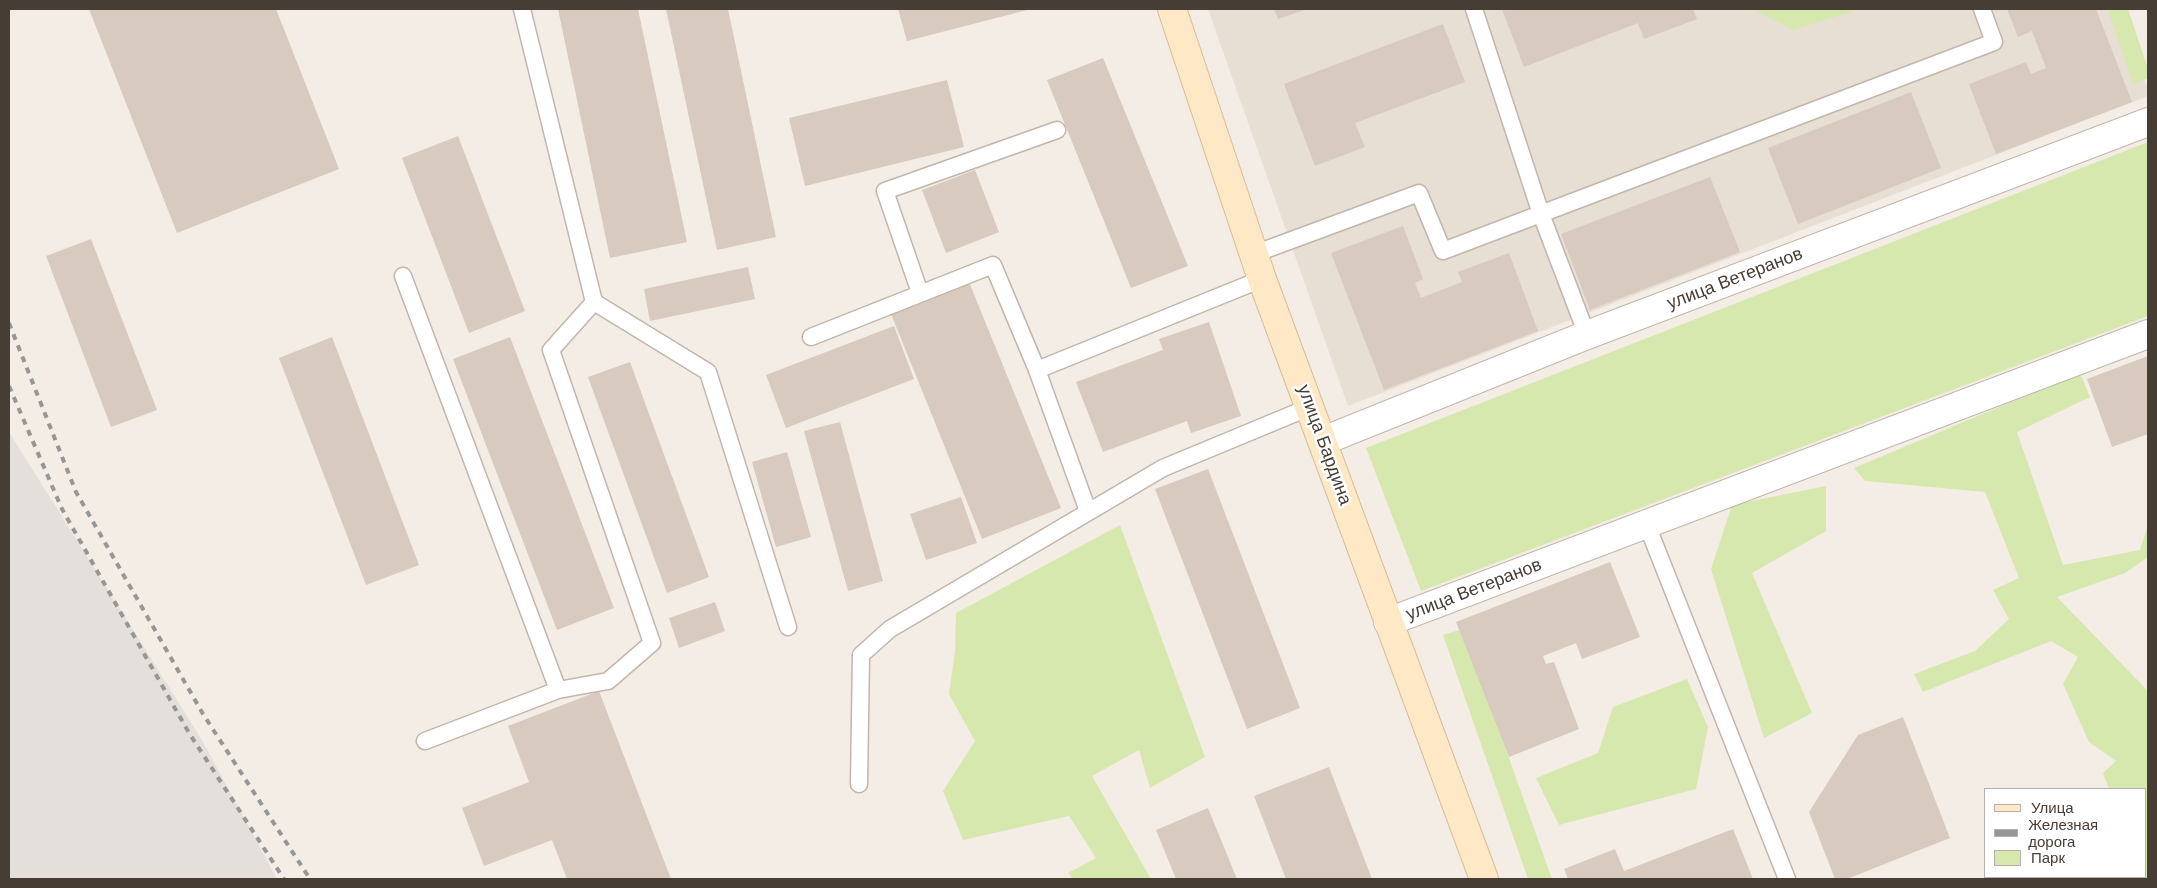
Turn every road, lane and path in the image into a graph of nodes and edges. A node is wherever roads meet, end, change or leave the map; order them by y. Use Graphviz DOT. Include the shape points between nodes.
graph roads {
  1 [pos="522,9"];
  2 [pos="1172,9"];
  3 [pos="1474,9"];
  4 [pos="1982,9"];
  5 [pos="2148,122"];
  6 [pos="1057,130"];
  7 [pos="1541,214"];
  8 [pos="1258,266"];
  9 [pos="403,276"];
  10 [pos="920,293"];
  11 [pos="594,302"];
  12 [pos="2148,334"];
  13 [pos="1587,335"];
  14 [pos="811,337"];
  15 [pos="1037,370"];
  16 [pos="1310,407"];
  17 [pos="1323,441"];
  18 [pos="1088,511"];
  19 [pos="1647,525"];
  20 [pos="1388,622"];
  21 [pos="788,626"];
  22 [pos="558,690"];
  23 [pos="425,741"];
  24 [pos="859,784"];
  25 [pos="1484,879"];
  26 [pos="1787,879"];
  1 -- 11 [label="lane"];
  2 -- 8 [label="street, улица Бардина"];
  3 -- 7 [label="lane"];
  4 -- 7 [label="lane" via="1994,42"];
  5 -- 13 [label="street, улица Ветеранов"];
  6 -- 10 [label="lane" via="885,191"];
  7 -- 8 [label="lane" via="1443,251 1419,193"];
  7 -- 13 [label="lane"];
  8 -- 15 [label="lane"];
  8 -- 16 [label="street, улица Бардина"];
  9 -- 22 [label="lane"];
  10 -- 14 [label="lane"];
  10 -- 15 [label="lane" via="993,265"];
  11 -- 21 [label="lane" via="708,372"];
  11 -- 22 [label="lane" via="551,350 652,643 608,681"];
  12 -- 19 [label="street, улица Ветеранов"];
  13 -- 17 [label="street, улица Ветеранов"];
  15 -- 18 [label="lane"];
  16 -- 17 [label="street, улица Бардина"];
  16 -- 18 [label="lane" via="1162,468"];
  17 -- 20 [label="street, улица Бардина"];
  18 -- 24 [label="lane" via="890,629 861,656"];
  19 -- 20 [label="street, улица Ветеранов"];
  19 -- 26 [label="lane"];
  20 -- 25 [label="street, улица Бардина"];
  22 -- 23 [label="lane"];
}
